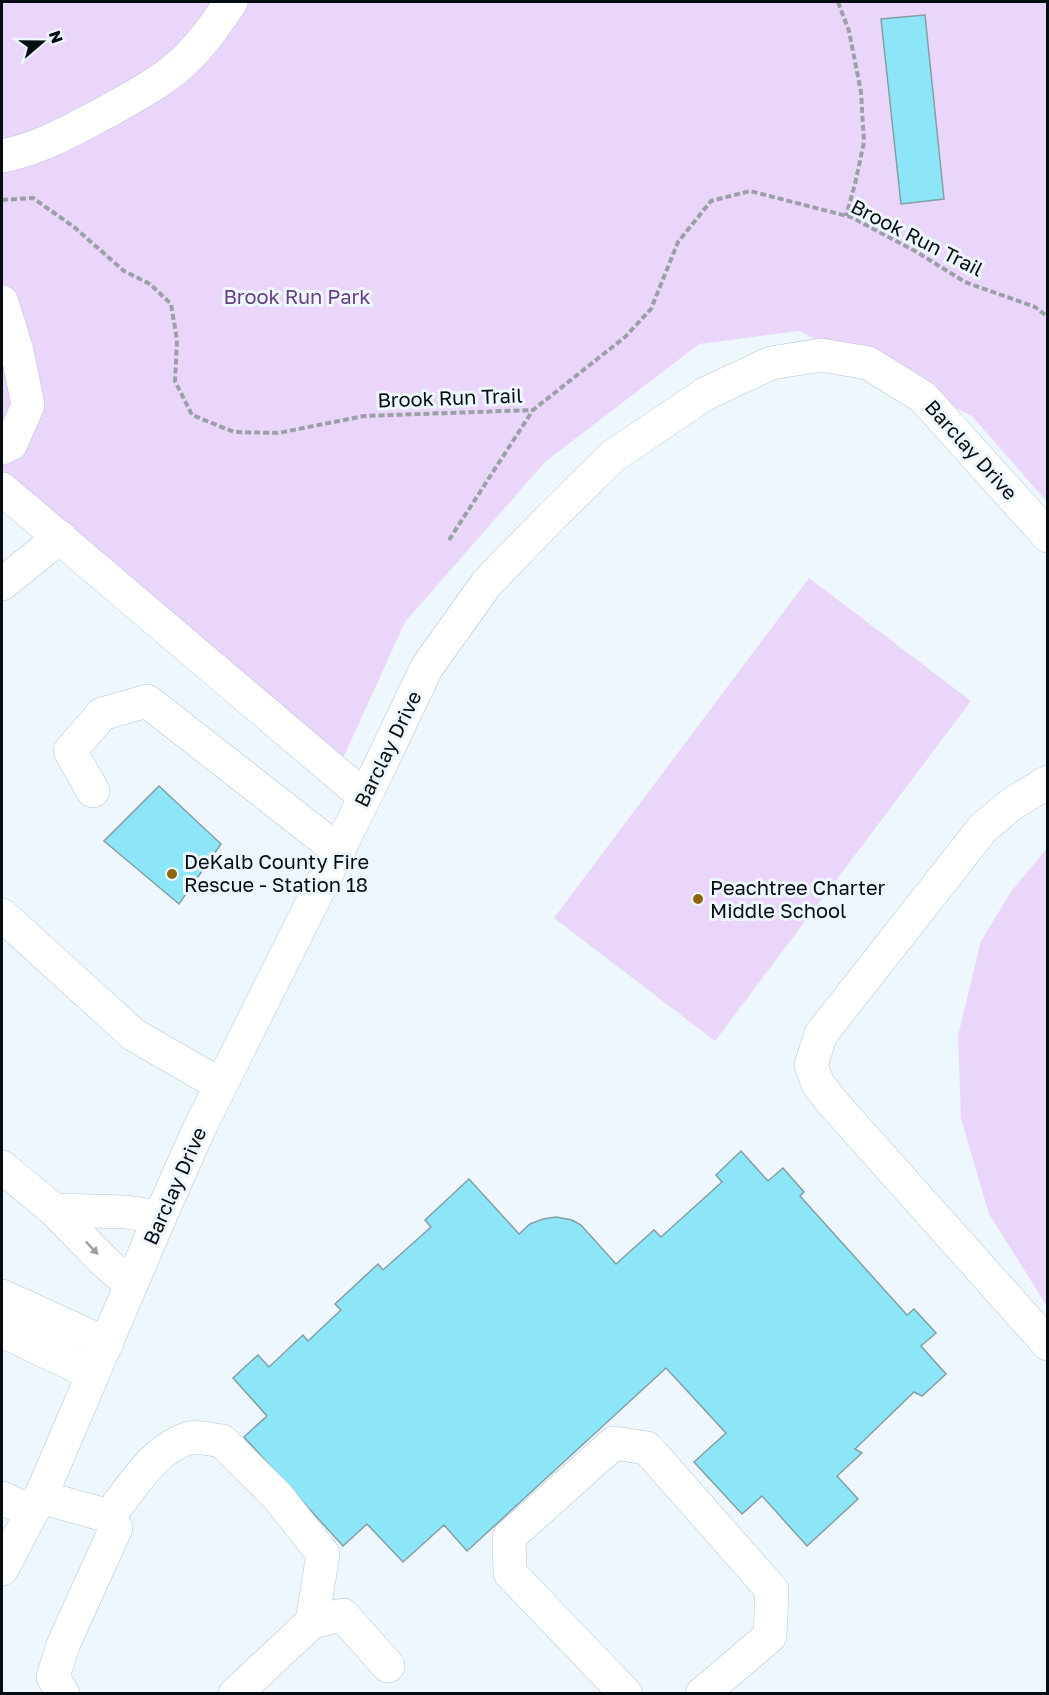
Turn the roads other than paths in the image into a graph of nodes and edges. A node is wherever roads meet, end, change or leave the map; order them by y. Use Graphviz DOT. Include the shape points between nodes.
graph roads {
  1 [pos="231,2"];
  2 [pos="2,156"];
  3 [pos="2,302"];
  4 [pos="2,448"];
  5 [pos="2,489"];
  6 [pos="1047,536"];
  7 [pos="60,537"];
  8 [pos="2,584"];
  9 [pos="1047,782"];
  10 [pos="93,791"];
  11 [pos="365,797"];
  12 [pos="339,851"];
  13 [pos="2,915"];
  14 [pos="221,1085"];
  15 [pos="2,1167"];
  16 [pos="54,1210"];
  17 [pos="160,1217"];
  18 [pos="131,1286"];
  19 [pos="2,1296"];
  20 [pos="51,1319"];
  21 [pos="2,1331"];
  22 [pos="107,1344"];
  23 [pos="1047,1344"];
  24 [pos="44,1351"];
  25 [pos="93,1374"];
  26 [pos="2,1498"];
  27 [pos="36,1505"];
  28 [pos="109,1516"];
  29 [pos="2,1569"];
  30 [pos="312,1622"];
  31 [pos="388,1666"];
  32 [pos="63,1694"];
  33 [pos="235,1694"];
  34 [pos="626,1694"];
  35 [pos="702,1694"];
  1 -- 2 [label="street" via="210,34 152,86 58,138"];
  3 -- 4 [label="street" via="28,405 11,444"];
  5 -- 7 [label="street"];
  6 -- 11 [label="street, Barclay Drive" via="923,397 868,363 821,355 771,363 705,394 613,456 487,583 427,667"];
  7 -- 8 [label="street"];
  7 -- 11 [label="street"];
  9 -- 23 [label="street" via="1012,803 983,828 821,1034 811,1065 818,1084 832,1102"];
  10 -- 12 [label="street" via="70,751 102,714 147,701"];
  11 -- 12 [label="street, Barclay Drive"];
  12 -- 14 [label="street, Barclay Drive"];
  13 -- 14 [label="street" via="134,1035"];
  14 -- 17 [label="street, Barclay Drive"];
  15 -- 16 [label="street"];
  16 -- 17 [label="street"];
  16 -- 18 [label="street, one-way"];
  17 -- 18 [label="street, Barclay Drive"];
  18 -- 22 [label="street, Barclay Drive"];
  19 -- 20 [label="street"];
  20 -- 22 [label="street"];
  20 -- 24 [label="street" via="28,1328"];
  21 -- 24 [label="street"];
  22 -- 25 [label="street, Barclay Drive"];
  24 -- 25 [label="street"];
  25 -- 27 [label="street, Barclay Drive"];
  26 -- 27 [label="street"];
  27 -- 28 [label="street"];
  27 -- 29 [label="street, Barclay Drive"];
  28 -- 30 [label="street" via="166,1450 191,1438 222,1441 278,1497 323,1554"];
  28 -- 32 [label="street" via="116,1528 63,1645 53,1677"];
  30 -- 31 [label="street" via="343,1615"];
  30 -- 33 [label="street"];
  34 -- 35 [label="street" via="510,1573 509,1537 614,1443 647,1448 772,1590 770,1636"];
}
